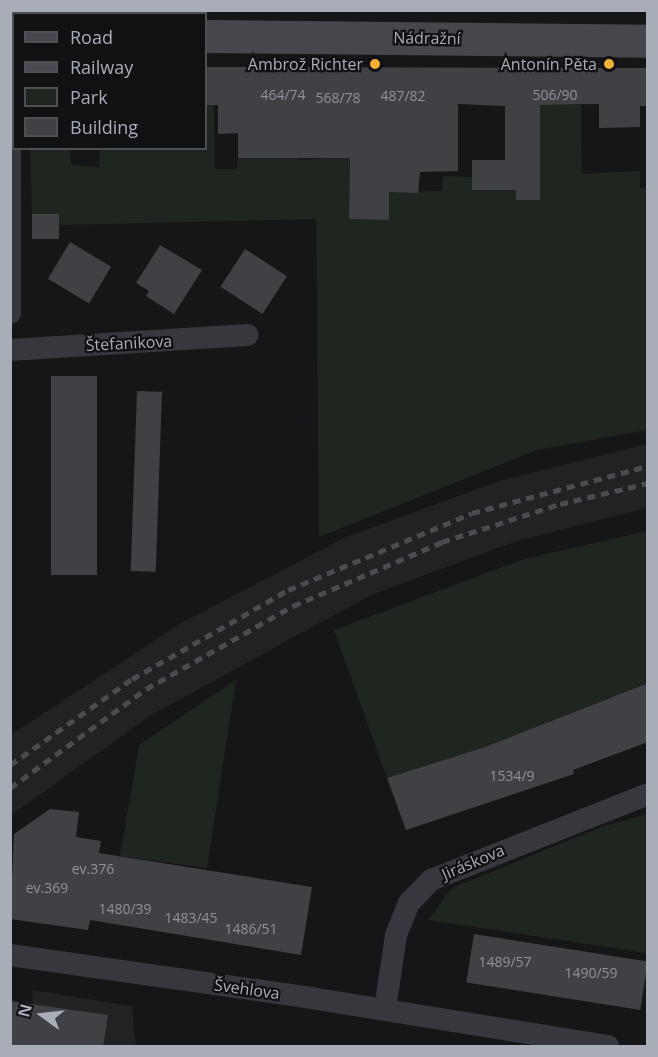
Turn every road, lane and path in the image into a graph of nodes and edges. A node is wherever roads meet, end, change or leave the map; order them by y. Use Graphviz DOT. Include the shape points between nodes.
graph roads {
  1 [pos="207,36"];
  2 [pos="648,41"];
  3 [pos="10,71"];
  4 [pos="10,313"];
  5 [pos="248,335"];
  6 [pos="10,350"];
  7 [pos="648,794"];
  8 [pos="10,956"];
  9 [pos="385,1009"];
  10 [pos="483,1036"];
  11 [pos="608,1047"];
  1 -- 2 [label="street, Nádražní"];
  3 -- 4 [label="street"];
  5 -- 6 [label="street, Štefanikova"];
  7 -- 9 [label="street, Jiráskova" via="431,880 409,903 396,935"];
  8 -- 9 [label="street, Švehlova"];
  9 -- 10 [label="street, Švehlova"];
  10 -- 11 [label="street, Švehlova"];
}
